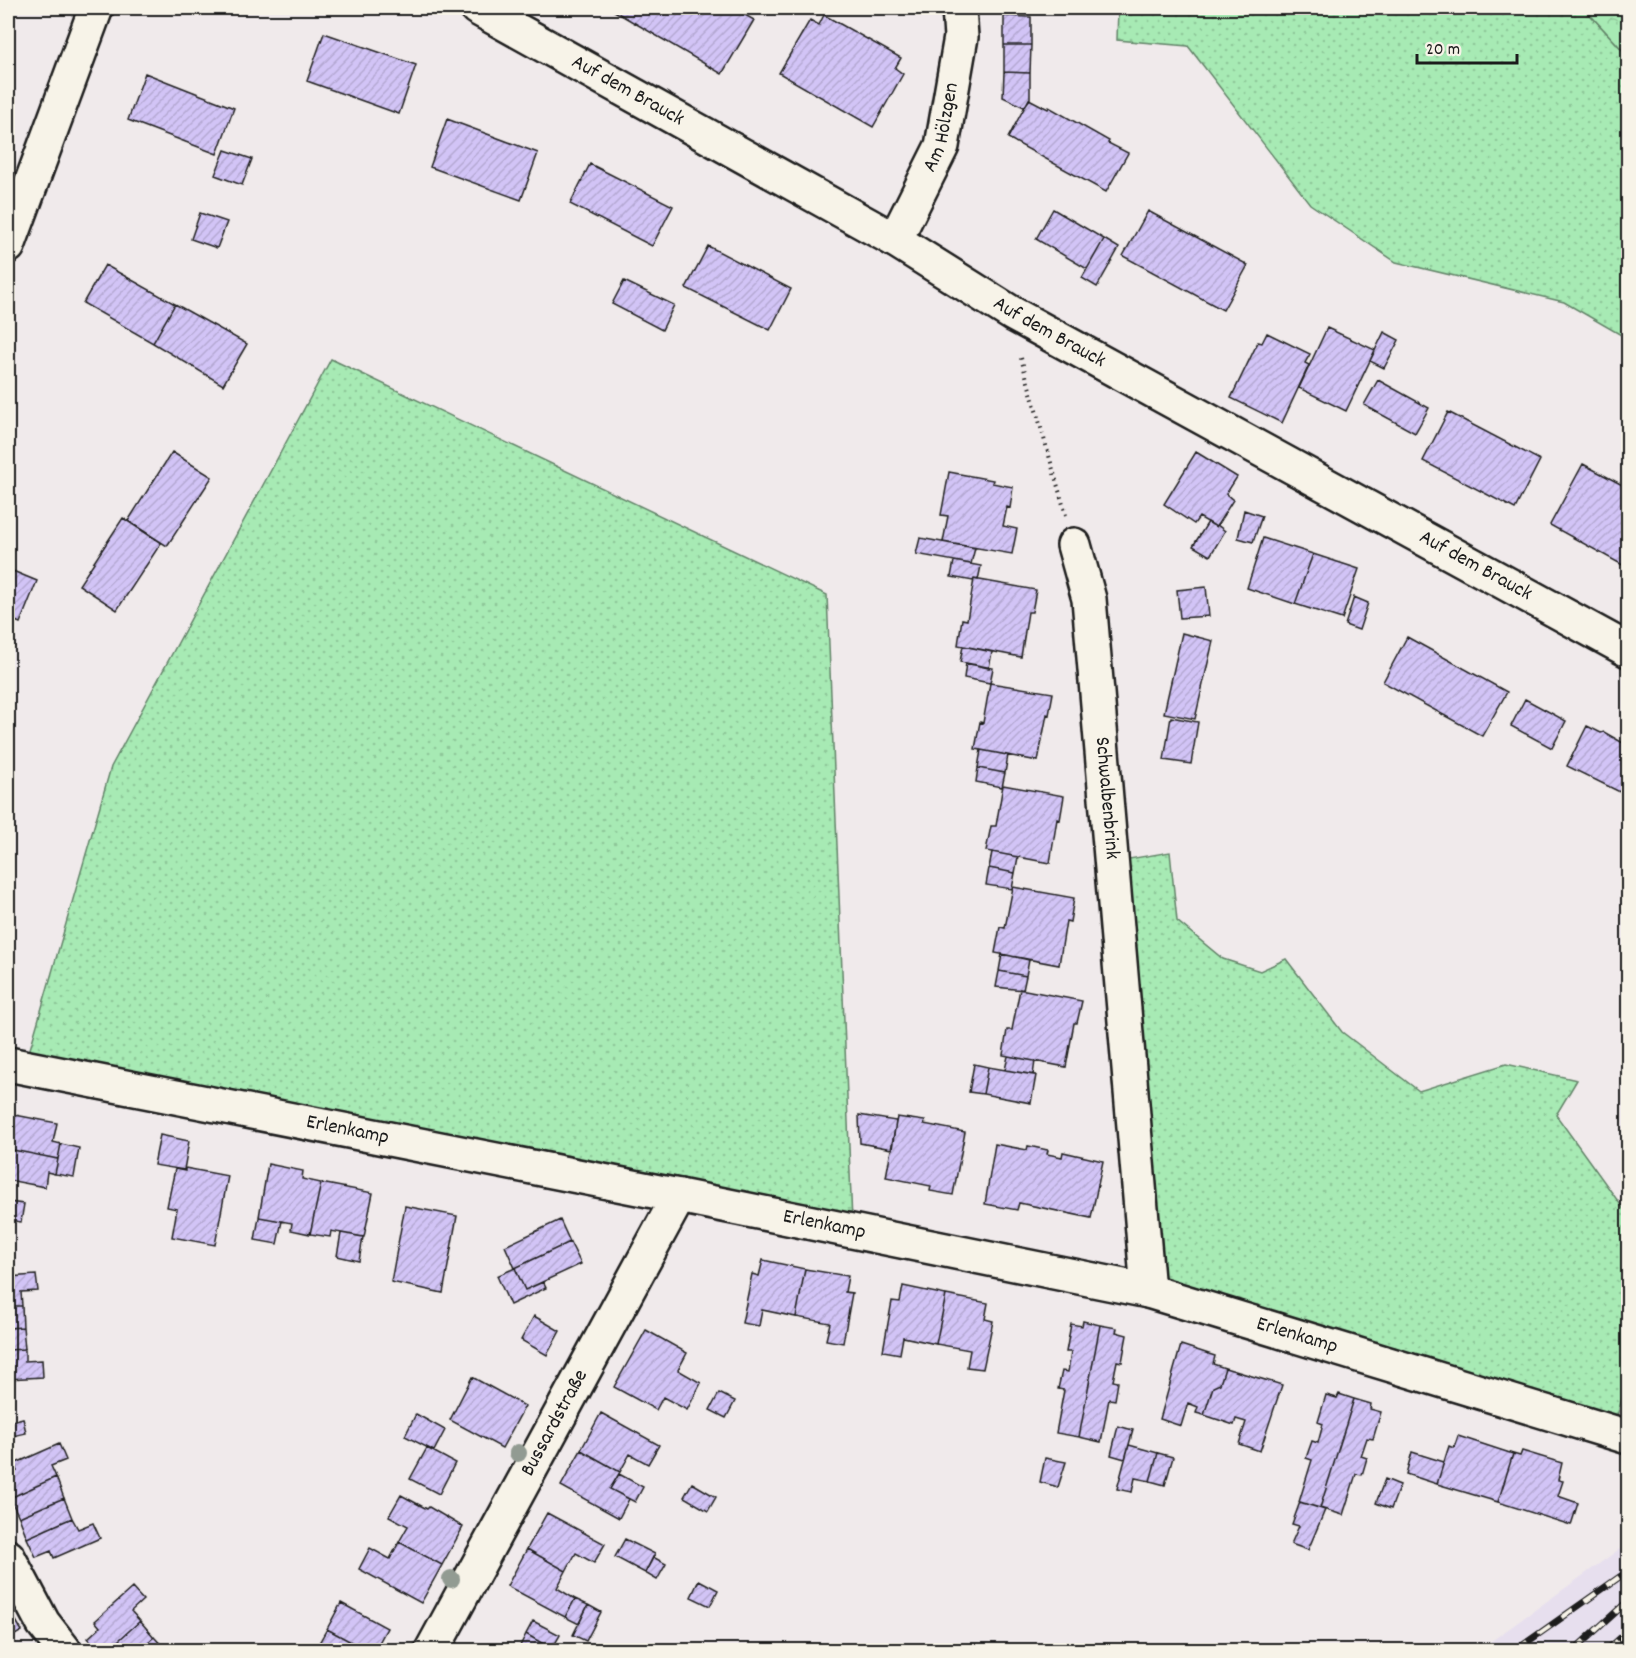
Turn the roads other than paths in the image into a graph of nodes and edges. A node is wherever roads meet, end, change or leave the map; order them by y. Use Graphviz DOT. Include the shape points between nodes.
graph roads {
  1 [pos="96,8"];
  2 [pos="477,8"];
  3 [pos="959,8"];
  4 [pos="895,240"];
  5 [pos="8,246"];
  6 [pos="1074,544"];
  7 [pos="1629,650"];
  8 [pos="8,1064"];
  9 [pos="679,1196"];
  10 [pos="1148,1291"];
  11 [pos="1629,1437"];
  12 [pos="8,1557"];
  13 [pos="64,1650"];
  14 [pos="432,1650"];
  1 -- 5 [label="street"];
  2 -- 4 [label="street, Auf dem Brauck"];
  3 -- 4 [label="street, Am Hölzgen" via="961,37 942,146"];
  4 -- 7 [label="street, Auf dem Brauck" via="1013,314"];
  6 -- 10 [label="street, Schwalbenbrink" via="1089,599"];
  8 -- 9 [label="street, Erlenkamp"];
  9 -- 10 [label="street, Erlenkamp"];
  9 -- 14 [label="street, Bussardstraße"];
  10 -- 11 [label="street, Erlenkamp"];
  12 -- 13 [label="street" via="43,1623"];
}
